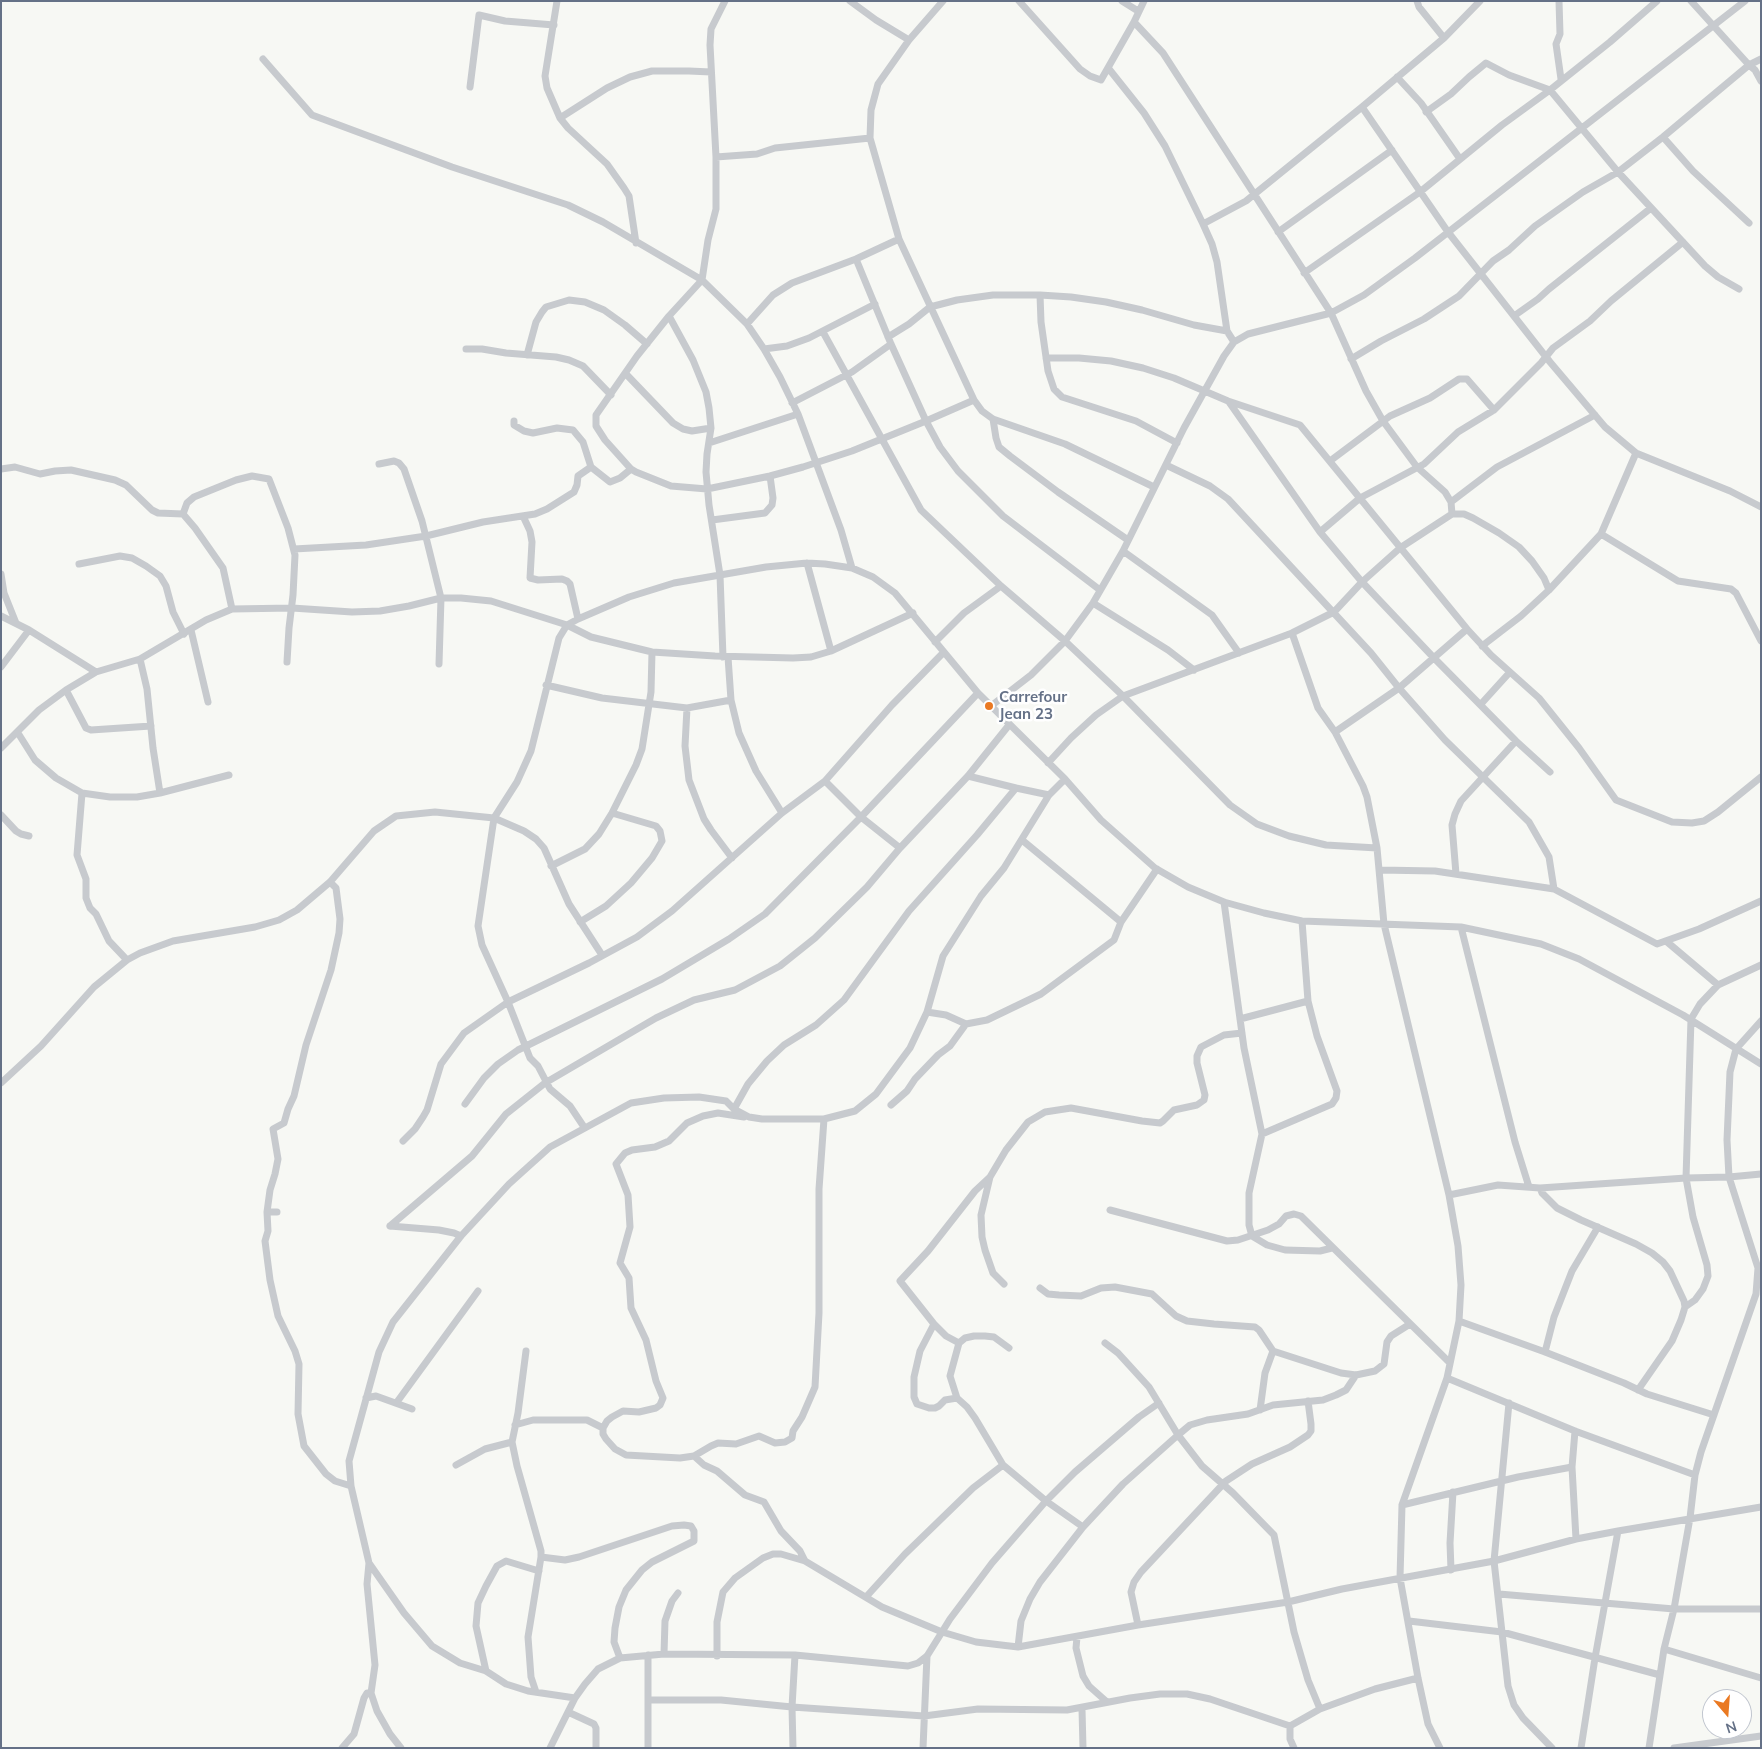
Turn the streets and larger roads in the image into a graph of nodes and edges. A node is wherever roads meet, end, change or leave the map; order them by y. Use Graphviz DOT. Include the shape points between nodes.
graph roads {
  1 [pos="557,1"];
  2 [pos="725,1"];
  3 [pos="850,1"];
  4 [pos="943,1"];
  5 [pos="1019,1"];
  6 [pos="1122,1"];
  7 [pos="1144,1"];
  8 [pos="1417,1"];
  9 [pos="1480,1"];
  10 [pos="1559,1"];
  11 [pos="1657,1"];
  12 [pos="1691,1"];
  13 [pos="1745,1"];
  14 [pos="1138,11"];
  15 [pos="1134,22"];
  16 [pos="554,25"];
  17 [pos="1713,27"];
  18 [pos="1444,38"];
  19 [pos="909,40"];
  20 [pos="263,59"];
  21 [pos="1761,59"];
  22 [pos="1749,65"];
  23 [pos="1109,69"];
  24 [pos="711,72"];
  25 [pos="1397,77"];
  26 [pos="1562,79"];
  27 [pos="1761,81"];
  28 [pos="470,87"];
  29 [pos="1550,90"];
  30 [pos="1362,108"];
  31 [pos="1426,112"];
  32 [pos="560,118"];
  33 [pos="1583,128"];
  34 [pos="1663,137"];
  35 [pos="870,138"];
  36 [pos="1392,150"];
  37 [pos="716,157"];
  38 [pos="1460,159"];
  39 [pos="1618,172"];
  40 [pos="1420,192"];
  41 [pos="1254,194"];
  42 [pos="1651,208"];
  43 [pos="1749,222"];
  44 [pos="1204,224"];
  45 [pos="1278,232"];
  46 [pos="1448,232"];
  47 [pos="899,239"];
  48 [pos="1683,242"];
  49 [pos="636,243"];
  50 [pos="856,259"];
  51 [pos="1304,273"];
  52 [pos="1480,273"];
  53 [pos="702,280"];
  54 [pos="1739,289"];
  55 [pos="1040,294"];
  56 [pos="875,304"];
  57 [pos="930,307"];
  58 [pos="1331,313"];
  59 [pos="669,316"];
  60 [pos="1514,316"];
  61 [pos="747,324"];
  62 [pos="1227,331"];
  63 [pos="823,332"];
  64 [pos="890,341"];
  65 [pos="1234,342"];
  66 [pos="647,344"];
  67 [pos="466,349"];
  68 [pos="764,349"];
  69 [pos="527,355"];
  70 [pos="1546,356"];
  71 [pos="1046,358"];
  72 [pos="1351,359"];
  73 [pos="626,374"];
  74 [pos="846,376"];
  75 [pos="1205,390"];
  76 [pos="611,395"];
  77 [pos="974,400"];
  78 [pos="1228,401"];
  79 [pos="792,403"];
  80 [pos="1494,410"];
  81 [pos="798,414"];
  82 [pos="1595,415"];
  83 [pos="992,419"];
  84 [pos="926,421"];
  85 [pos="1382,421"];
  86 [pos="514,422"];
  87 [pos="711,428"];
  88 [pos="882,439"];
  89 [pos="1177,443"];
  90 [pos="709,444"];
  91 [pos="1636,453"];
  92 [pos="1330,461"];
  93 [pos="816,463"];
  94 [pos="379,464"];
  95 [pos="1166,465"];
  96 [pos="591,467"];
  97 [pos="1417,467"];
  98 [pos="1,469"];
  99 [pos="631,469"];
  100 [pos="770,476"];
  101 [pos="1154,487"];
  102 [pos="708,489"];
  103 [pos="1360,498"];
  104 [pos="1451,502"];
  105 [pos="1761,507"];
  106 [pos="183,514"];
  107 [pos="1452,514"];
  108 [pos="523,516"];
  109 [pos="712,520"];
  110 [pos="1320,532"];
  111 [pos="1602,534"];
  112 [pos="426,536"];
  113 [pos="1128,540"];
  114 [pos="1400,548"];
  115 [pos="294,549"];
  116 [pos="1123,550"];
  117 [pos="807,563"];
  118 [pos="79,564"];
  119 [pos="852,568"];
  120 [pos="1,574"];
  121 [pos="720,575"];
  122 [pos="1362,582"];
  123 [pos="1001,586"];
  124 [pos="1100,590"];
  125 [pos="1549,590"];
  126 [pos="441,598"];
  127 [pos="1093,603"];
  128 [pos="232,608"];
  129 [pos="292,608"];
  130 [pos="1334,612"];
  131 [pos="913,613"];
  132 [pos="1,616"];
  133 [pos="578,619"];
  134 [pos="16,623"];
  135 [pos="567,625"];
  136 [pos="1467,629"];
  137 [pos="29,630"];
  138 [pos="191,630"];
  139 [pos="1292,633"];
  140 [pos="184,634"];
  141 [pos="1065,641"];
  142 [pos="1761,641"];
  143 [pos="935,642"];
  144 [pos="1482,646"];
  145 [pos="831,651"];
  146 [pos="652,652"];
  147 [pos="943,652"];
  148 [pos="1239,653"];
  149 [pos="726,657"];
  150 [pos="1434,658"];
  151 [pos="140,659"];
  152 [pos="287,662"];
  153 [pos="439,664"];
  154 [pos="1,667"];
  155 [pos="1194,670"];
  156 [pos="96,672"];
  157 [pos="1510,672"];
  158 [pos="546,685"];
  159 [pos="1399,688"];
  160 [pos="66,690"];
  161 [pos="978,693"];
  162 [pos="1122,696"];
  163 [pos="730,700"];
  164 [pos="208,702"];
  165 [pos="649,704"];
  166 [pos="1481,704"];
  167 [pos="990,706"];
  168 [pos="687,708"];
  169 [pos="1009,725"];
  170 [pos="151,726"];
  171 [pos="1335,732"];
  172 [pos="18,733"];
  173 [pos="1516,740"];
  174 [pos="1,748"];
  175 [pos="1048,763"];
  176 [pos="1550,772"];
  177 [pos="229,775"];
  178 [pos="968,776"];
  179 [pos="1483,776"];
  180 [pos="1761,777"];
  181 [pos="1065,779"];
  182 [pos="825,781"];
  183 [pos="1016,788"];
  184 [pos="82,793"];
  185 [pos="160,793"];
  186 [pos="1049,795"];
  187 [pos="612,813"];
  188 [pos="782,813"];
  189 [pos="1,815"];
  190 [pos="861,817"];
  191 [pos="494,818"];
  192 [pos="29,836"];
  193 [pos="1022,840"];
  194 [pos="900,848"];
  195 [pos="1377,848"];
  196 [pos="732,858"];
  197 [pos="551,866"];
  198 [pos="1157,869"];
  199 [pos="1380,870"];
  200 [pos="1456,874"];
  201 [pos="330,882"];
  202 [pos="1554,889"];
  203 [pos="1761,901"];
  204 [pos="1224,902"];
  205 [pos="1302,921"];
  206 [pos="580,922"];
  207 [pos="1120,922"];
  208 [pos="1384,924"];
  209 [pos="1461,927"];
  210 [pos="1666,941"];
  211 [pos="602,955"];
  212 [pos="127,960"];
  213 [pos="1761,965"];
  214 [pos="1718,985"];
  215 [pos="1308,1001"];
  216 [pos="508,1002"];
  217 [pos="927,1012"];
  218 [pos="1240,1019"];
  219 [pos="1691,1019"];
  220 [pos="1761,1021"];
  221 [pos="966,1024"];
  222 [pos="1242,1033"];
  223 [pos="526,1045"];
  224 [pos="1736,1049"];
  225 [pos="1761,1064"];
  226 [pos="1,1083"];
  227 [pos="546,1083"];
  228 [pos="465,1104"];
  229 [pos="891,1105"];
  230 [pos="734,1109"];
  231 [pos="749,1117"];
  232 [pos="824,1119"];
  233 [pos="584,1127"];
  234 [pos="1262,1134"];
  235 [pos="403,1141"];
  236 [pos="1761,1174"];
  237 [pos="990,1177"];
  238 [pos="1729,1177"];
  239 [pos="1686,1178"];
  240 [pos="1529,1187"];
  241 [pos="1540,1188"];
  242 [pos="1449,1195"];
  243 [pos="1110,1210"];
  244 [pos="267,1212"];
  245 [pos="278,1212"];
  246 [pos="1598,1227"];
  247 [pos="460,1236"];
  248 [pos="1252,1236"];
  249 [pos="1332,1248"];
  250 [pos="1004,1284"];
  251 [pos="1040,1288"];
  252 [pos="478,1290"];
  253 [pos="1684,1307"];
  254 [pos="1458,1321"];
  255 [pos="934,1324"];
  256 [pos="1410,1324"];
  257 [pos="959,1343"];
  258 [pos="1105,1343"];
  259 [pos="1009,1348"];
  260 [pos="526,1351"];
  261 [pos="1273,1351"];
  262 [pos="1545,1352"];
  263 [pos="1450,1363"];
  264 [pos="1356,1375"];
  265 [pos="1447,1378"];
  266 [pos="1638,1390"];
  267 [pos="366,1398"];
  268 [pos="957,1398"];
  269 [pos="1308,1401"];
  270 [pos="397,1402"];
  271 [pos="1159,1403"];
  272 [pos="1508,1404"];
  273 [pos="412,1409"];
  274 [pos="1260,1410"];
  275 [pos="1714,1415"];
  276 [pos="515,1425"];
  277 [pos="603,1428"];
  278 [pos="1575,1431"];
  279 [pos="1178,1434"];
  280 [pos="512,1442"];
  281 [pos="694,1456"];
  282 [pos="456,1465"];
  283 [pos="1002,1465"];
  284 [pos="1572,1467"];
  285 [pos="1695,1475"];
  286 [pos="1501,1481"];
  287 [pos="1222,1485"];
  288 [pos="351,1486"];
  289 [pos="1453,1492"];
  290 [pos="1046,1501"];
  291 [pos="1402,1505"];
  292 [pos="1761,1507"];
  293 [pos="1690,1518"];
  294 [pos="1083,1527"];
  295 [pos="1618,1531"];
  296 [pos="1576,1540"];
  297 [pos="542,1557"];
  298 [pos="805,1561"];
  299 [pos="1494,1561"];
  300 [pos="369,1563"];
  301 [pos="1451,1570"];
  302 [pos="539,1571"];
  303 [pos="1400,1578"];
  304 [pos="678,1593"];
  305 [pos="1499,1594"];
  306 [pos="866,1597"];
  307 [pos="1288,1602"];
  308 [pos="1606,1603"];
  309 [pos="1674,1608"];
  310 [pos="1761,1609"];
  311 [pos="1409,1621"];
  312 [pos="1138,1625"];
  313 [pos="942,1632"];
  314 [pos="1502,1632"];
  315 [pos="1077,1637"];
  316 [pos="1018,1647"];
  317 [pos="1664,1649"];
  318 [pos="664,1654"];
  319 [pos="648,1655"];
  320 [pos="795,1655"];
  321 [pos="717,1656"];
  322 [pos="927,1656"];
  323 [pos="620,1658"];
  324 [pos="1595,1658"];
  325 [pos="486,1671"];
  326 [pos="1660,1675"];
  327 [pos="1418,1678"];
  328 [pos="1761,1678"];
  329 [pos="536,1692"];
  330 [pos="371,1693"];
  331 [pos="575,1698"];
  332 [pos="649,1700"];
  333 [pos="1108,1702"];
  334 [pos="792,1707"];
  335 [pos="1320,1708"];
  336 [pos="1082,1709"];
  337 [pos="568,1712"];
  338 [pos="924,1716"];
  339 [pos="1290,1726"];
  340 [pos="1761,1736"];
  341 [pos="342,1748"];
  342 [pos="402,1748"];
  343 [pos="550,1748"];
  344 [pos="596,1748"];
  345 [pos="648,1748"];
  346 [pos="793,1748"];
  347 [pos="923,1748"];
  348 [pos="1083,1748"];
  349 [pos="1294,1748"];
  350 [pos="1440,1748"];
  351 [pos="1552,1748"];
  352 [pos="1581,1748"];
  353 [pos="1649,1748"];
  354 [pos="1674,1748"];
  1 -- 16 [label="street"];
  2 -- 24 [label="street" via="711,29"];
  3 -- 19 [label="street"];
  4 -- 19 [label="street"];
  5 -- 23 [label="street" via="1080,69 1101,80"];
  6 -- 14 [label="street"];
  7 -- 14 [label="street"];
  8 -- 18 [label="street"];
  9 -- 18 [label="street"];
  10 -- 26 [label="street" via="1560,34 1556,44"];
  11 -- 26 [label="street"];
  12 -- 17 [label="street"];
  13 -- 17 [label="street"];
  14 -- 15 [label="street"];
  15 -- 23 [label="street"];
  15 -- 41 [label="street" via="1163,53"];
  16 -- 28 [label="street" via="505,21 479,15"];
  16 -- 32 [label="street" via="545,76"];
  17 -- 22 [label="street"];
  17 -- 33 [label="street"];
  18 -- 25 [label="street"];
  19 -- 35 [label="street" via="878,84 871,110"];
  20 -- 49 [label="street" via="312,115 452,167 568,205"];
  21 -- 22 [label="street"];
  22 -- 27 [label="street"];
  22 -- 34 [label="street"];
  23 -- 44 [label="street" via="1165,146"];
  24 -- 32 [label="street" via="652,71 630,77"];
  24 -- 37 [label="street"];
  25 -- 30 [label="street"];
  25 -- 31 [label="street"];
  26 -- 29 [label="street"];
  29 -- 31 [label="street" via="1486,63"];
  29 -- 33 [label="street"];
  29 -- 38 [label="street"];
  30 -- 36 [label="street"];
  30 -- 41 [label="street"];
  31 -- 38 [label="street"];
  32 -- 49 [label="street" via="607,164 629,196"];
  33 -- 39 [label="street"];
  33 -- 46 [label="street"];
  34 -- 39 [label="street"];
  34 -- 43 [label="street" via="1693,171"];
  35 -- 37 [label="street"];
  35 -- 47 [label="street"];
  36 -- 40 [label="street"];
  36 -- 45 [label="street"];
  37 -- 53 [label="street" via="716,209"];
  38 -- 40 [label="street"];
  39 -- 42 [label="street"];
  39 -- 52 [label="street" via="1583,192 1536,226"];
  40 -- 46 [label="street"];
  40 -- 51 [label="street"];
  41 -- 44 [label="street"];
  41 -- 45 [label="street"];
  42 -- 48 [label="street"];
  42 -- 60 [label="street"];
  44 -- 62 [label="street" via="1217,262"];
  45 -- 51 [label="street"];
  46 -- 52 [label="street"];
  46 -- 58 [label="street" via="1364,295"];
  47 -- 50 [label="street"];
  47 -- 57 [label="street"];
  48 -- 54 [label="street" via="1718,277"];
  48 -- 70 [label="street"];
  49 -- 53 [label="street"];
  50 -- 56 [label="street"];
  50 -- 61 [label="street" via="792,283 773,295"];
  51 -- 58 [label="street"];
  52 -- 60 [label="street"];
  52 -- 72 [label="street" via="1447,305"];
  53 -- 59 [label="street"];
  53 -- 61 [label="street"];
  55 -- 57 [label="street" via="993,295"];
  55 -- 62 [label="street" via="1106,302"];
  55 -- 71 [label="street"];
  56 -- 63 [label="street"];
  56 -- 64 [label="street"];
  57 -- 64 [label="street"];
  57 -- 77 [label="street"];
  58 -- 65 [label="street" via="1248,334"];
  58 -- 72 [label="street"];
  59 -- 66 [label="street"];
  59 -- 87 [label="street" via="706,392"];
  60 -- 70 [label="street"];
  61 -- 68 [label="street"];
  62 -- 65 [label="street"];
  63 -- 68 [label="street" via="787,346"];
  63 -- 74 [label="street"];
  64 -- 74 [label="street"];
  64 -- 84 [label="street"];
  65 -- 75 [label="street"];
  66 -- 69 [label="street" via="604,310 569,300 546,307 542,312"];
  66 -- 73 [label="street"];
  67 -- 69 [label="street"];
  68 -- 79 [label="street"];
  69 -- 76 [label="street" via="556,357 578,363"];
  70 -- 80 [label="street"];
  70 -- 82 [label="street"];
  71 -- 75 [label="street" via="1110,361 1158,373"];
  71 -- 89 [label="street" via="1051,383 1062,396 1136,421"];
  72 -- 85 [label="street"];
  73 -- 76 [label="street"];
  73 -- 87 [label="street" via="683,429"];
  74 -- 79 [label="street"];
  74 -- 88 [label="street"];
  75 -- 78 [label="street"];
  75 -- 89 [label="street"];
  76 -- 99 [label="street" via="596,415 596,426"];
  77 -- 83 [label="street"];
  77 -- 84 [label="street"];
  78 -- 92 [label="street" via="1300,425"];
  78 -- 110 [label="street"];
  79 -- 81 [label="street"];
  80 -- 85 [label="street" via="1464,378"];
  80 -- 97 [label="street" via="1458,432"];
  81 -- 90 [label="street"];
  81 -- 93 [label="street"];
  82 -- 91 [label="street"];
  82 -- 104 [label="street" via="1497,467"];
  83 -- 101 [label="street" via="1064,444"];
  83 -- 113 [label="street" via="999,447"];
  84 -- 88 [label="street"];
  84 -- 124 [label="street" via="958,472 975,489 1003,516"];
  85 -- 92 [label="street"];
  85 -- 97 [label="street"];
  86 -- 96 [label="street" via="524,431 533,433 557,428 573,430 583,442"];
  87 -- 90 [label="street"];
  88 -- 93 [label="street"];
  88 -- 123 [label="street" via="921,510"];
  89 -- 95 [label="street"];
  90 -- 102 [label="street" via="706,464"];
  91 -- 105 [label="street"];
  91 -- 111 [label="street"];
  92 -- 103 [label="street"];
  93 -- 100 [label="street"];
  93 -- 119 [label="street"];
  94 -- 112 [label="street" via="399,463 404,469"];
  95 -- 101 [label="street"];
  95 -- 130 [label="street" via="1210,486 1228,499"];
  96 -- 99 [label="street" via="610,482"];
  96 -- 108 [label="street" via="578,476 574,492 541,512"];
  97 -- 103 [label="street"];
  97 -- 104 [label="street" via="1445,492"];
  98 -- 106 [label="street" via="15,467 40,474 71,470 115,480 126,485 158,513"];
  99 -- 102 [label="street" via="671,486"];
  100 -- 102 [label="street"];
  100 -- 109 [label="street" via="773,498 765,513"];
  101 -- 113 [label="street"];
  102 -- 109 [label="street"];
  103 -- 110 [label="street"];
  103 -- 114 [label="street"];
  104 -- 107 [label="street"];
  106 -- 115 [label="street" via="187,503 194,497 236,480 264,477 269,479 281,507"];
  106 -- 128 [label="street" via="223,568"];
  107 -- 114 [label="street"];
  107 -- 125 [label="street" via="1473,518 1519,547 1544,578"];
  108 -- 112 [label="street"];
  108 -- 133 [label="street" via="532,542 530,578 567,581"];
  109 -- 121 [label="street"];
  110 -- 122 [label="street"];
  111 -- 125 [label="street"];
  111 -- 142 [label="street" via="1678,581 1731,589"];
  112 -- 115 [label="street" via="366,546"];
  112 -- 126 [label="street"];
  113 -- 116 [label="street"];
  114 -- 122 [label="street"];
  114 -- 136 [label="street"];
  115 -- 129 [label="street"];
  116 -- 124 [label="street"];
  116 -- 148 [label="street" via="1212,615"];
  117 -- 119 [label="street"];
  117 -- 121 [label="street"];
  117 -- 145 [label="street"];
  118 -- 140 [label="street" via="120,556 146,566 160,576 166,586"];
  119 -- 131 [label="street" via="895,593"];
  120 -- 134 [label="street" via="4,593"];
  121 -- 133 [label="street" via="629,597"];
  121 -- 149 [label="street"];
  122 -- 130 [label="street"];
  122 -- 150 [label="street"];
  123 -- 141 [label="street"];
  123 -- 143 [label="street" via="964,613"];
  124 -- 127 [label="street"];
  125 -- 144 [label="street"];
  126 -- 129 [label="street" via="408,606 352,612"];
  126 -- 135 [label="street" via="491,601"];
  126 -- 153 [label="street"];
  127 -- 141 [label="street"];
  127 -- 155 [label="street"];
  128 -- 129 [label="street"];
  128 -- 138 [label="street"];
  129 -- 152 [label="street"];
  130 -- 139 [label="street"];
  130 -- 159 [label="street"];
  131 -- 143 [label="street"];
  131 -- 145 [label="street"];
  132 -- 134 [label="street"];
  133 -- 135 [label="street"];
  134 -- 137 [label="street"];
  135 -- 146 [label="street" via="592,637"];
  135 -- 158 [label="street" via="559,638"];
  136 -- 144 [label="street"];
  136 -- 150 [label="street"];
  137 -- 154 [label="street"];
  137 -- 156 [label="street"];
  138 -- 140 [label="street"];
  138 -- 164 [label="street"];
  139 -- 148 [label="street"];
  139 -- 171 [label="street" via="1318,708"];
  140 -- 151 [label="street"];
  141 -- 162 [label="street"];
  141 -- 167 [label="street" via="1031,675"];
  143 -- 147 [label="street"];
  144 -- 157 [label="street"];
  145 -- 149 [label="street" via="812,657"];
  146 -- 149 [label="street"];
  146 -- 165 [label="street"];
  147 -- 161 [label="street"];
  147 -- 182 [label="street"];
  148 -- 155 [label="street"];
  149 -- 163 [label="street"];
  150 -- 159 [label="street"];
  150 -- 166 [label="street"];
  151 -- 156 [label="street"];
  151 -- 170 [label="street"];
  155 -- 162 [label="street"];
  156 -- 160 [label="street"];
  157 -- 166 [label="street"];
  157 -- 180 [label="street" via="1539,698 1560,723 1616,800 1672,822 1692,823 1704,821 1718,812"];
  158 -- 165 [label="street" via="602,698"];
  158 -- 191 [label="street" via="531,751 517,782"];
  159 -- 171 [label="street"];
  159 -- 179 [label="street" via="1445,740"];
  160 -- 170 [label="street" via="90,730"];
  160 -- 172 [label="street" via="39,710"];
  161 -- 167 [label="street"];
  161 -- 190 [label="street"];
  162 -- 175 [label="street" via="1077,732"];
  162 -- 195 [label="street" via="1230,805 1257,824 1326,845"];
  163 -- 168 [label="street"];
  163 -- 188 [label="street" via="747,755"];
  165 -- 168 [label="street"];
  165 -- 187 [label="street" via="642,749"];
  166 -- 173 [label="street"];
  167 -- 169 [label="street"];
  168 -- 196 [label="street" via="685,746 689,780 710,830"];
  169 -- 175 [label="street"];
  169 -- 178 [label="street"];
  170 -- 185 [label="street"];
  171 -- 195 [label="street" via="1365,792"];
  172 -- 174 [label="street"];
  172 -- 184 [label="street" via="35,760 56,778"];
  173 -- 176 [label="street"];
  173 -- 179 [label="street"];
  175 -- 181 [label="street"];
  177 -- 185 [label="street"];
  178 -- 183 [label="street"];
  178 -- 194 [label="street"];
  179 -- 200 [label="street" via="1461,801 1455,814 1452,825"];
  179 -- 202 [label="street" via="1537,833 1549,857"];
  181 -- 186 [label="street"];
  181 -- 198 [label="street" via="1101,820"];
  182 -- 188 [label="street"];
  182 -- 190 [label="street"];
  183 -- 186 [label="street"];
  183 -- 230 [label="street" via="909,911 844,1000 766,1061"];
  184 -- 185 [label="street" via="110,797"];
  184 -- 212 [label="street" via="77,856 86,879 86,898 110,941"];
  186 -- 193 [label="street"];
  187 -- 197 [label="street" via="585,849"];
  187 -- 206 [label="street" via="656,826 662,840 631,883 606,906"];
  188 -- 196 [label="street"];
  189 -- 192 [label="street" via="16,831"];
  190 -- 194 [label="street"];
  190 -- 223 [label="street" via="765,914 729,939 662,979"];
  191 -- 197 [label="street" via="536,839 544,848"];
  191 -- 201 [label="street" via="435,812 396,816 374,831"];
  191 -- 216 [label="street" via="478,926 482,945"];
  193 -- 207 [label="street"];
  193 -- 217 [label="street" via="943,956"];
  194 -- 227 [label="street" via="867,887 815,938 780,966 735,990 694,1000 656,1018"];
  195 -- 199 [label="street"];
  196 -- 211 [label="street" via="672,911 637,937"];
  197 -- 206 [label="street"];
  198 -- 204 [label="street"];
  198 -- 207 [label="street"];
  199 -- 200 [label="street"];
  199 -- 208 [label="street"];
  200 -- 202 [label="street"];
  201 -- 212 [label="street" via="280,920 173,941"];
  201 -- 244 [label="street" via="336,888 339,933 294,1096 284,1123 273,1129 278,1159"];
  202 -- 210 [label="street" via="1657,944"];
  203 -- 210 [label="street"];
  204 -- 205 [label="street"];
  204 -- 218 [label="street"];
  205 -- 208 [label="street"];
  205 -- 215 [label="street"];
  206 -- 211 [label="street"];
  207 -- 221 [label="street" via="1114,940 1041,994 987,1020"];
  208 -- 209 [label="street"];
  208 -- 242 [label="street"];
  209 -- 219 [label="street" via="1541,944 1564,953"];
  209 -- 240 [label="street"];
  210 -- 214 [label="street"];
  211 -- 216 [label="street"];
  212 -- 226 [label="street" via="94,987 41,1046"];
  213 -- 214 [label="street"];
  214 -- 219 [label="street"];
  215 -- 218 [label="street"];
  215 -- 234 [label="street" via="1337,1091 1336,1098 1332,1104"];
  216 -- 223 [label="street"];
  216 -- 235 [label="street" via="464,1033 441,1064 427,1110"];
  217 -- 221 [label="street" via="946,1014"];
  217 -- 232 [label="street" via="910,1048 876,1094 855,1111"];
  218 -- 222 [label="street"];
  219 -- 224 [label="street"];
  219 -- 239 [label="street"];
  220 -- 224 [label="street"];
  221 -- 229 [label="street" via="950,1046"];
  222 -- 234 [label="street"];
  222 -- 237 [label="street" via="1205,1043 1199,1050 1198,1069 1205,1095 1201,1103 1174,1110 1160,1123 1071,1108 1045,1112 1028,1122"];
  223 -- 227 [label="street" via="530,1058"];
  223 -- 228 [label="street" via="493,1069"];
  224 -- 225 [label="street"];
  224 -- 238 [label="street" via="1730,1072"];
  227 -- 233 [label="street" via="570,1106"];
  227 -- 247 [label="street" via="506,1114 472,1156 390,1226 439,1230"];
  230 -- 231 [label="street"];
  230 -- 233 [label="street" via="726,1101 664,1098 631,1103"];
  231 -- 232 [label="street"];
  231 -- 277 [label="street" via="718,1113 704,1116 687,1123 669,1141 625,1153 616,1164 628,1195 630,1227 620,1263 629,1278 631,1308 646,1340 663,1398 656,1408 639,1412 627,1410 612,1417"];
  232 -- 281 [label="street" via="819,1189 818,1345 815,1387 810,1401 792,1438 785,1442 775,1443 759,1436 736,1444 711,1446"];
  233 -- 247 [label="street" via="550,1147 509,1184"];
  234 -- 248 [label="street" via="1249,1193"];
  236 -- 238 [label="street"];
  237 -- 250 [label="street" via="981,1215 982,1237 993,1273"];
  237 -- 255 [label="street" via="900,1281"];
  238 -- 239 [label="street"];
  238 -- 275 [label="street" via="1758,1268 1758,1280"];
  239 -- 241 [label="street"];
  239 -- 253 [label="street" via="1708,1276 1695,1300"];
  240 -- 241 [label="street"];
  240 -- 242 [label="street" via="1498,1185"];
  241 -- 246 [label="street" via="1557,1208"];
  242 -- 254 [label="street" via="1460,1267"];
  243 -- 248 [label="street" via="1227,1241"];
  244 -- 245 [label="street"];
  244 -- 288 [label="street" via="265,1241 270,1280 278,1316 299,1364 298,1414 304,1446 326,1474"];
  246 -- 253 [label="street" via="1636,1244 1663,1262 1678,1286"];
  246 -- 262 [label="street" via="1572,1271 1554,1317"];
  247 -- 267 [label="street" via="393,1322 379,1352"];
  248 -- 249 [label="street" via="1285,1250"];
  248 -- 249 [label="street" via="1294,1214 1301,1216"];
  249 -- 256 [label="street"];
  251 -- 261 [label="street" via="1048,1294 1058,1295 1081,1296 1101,1288 1116,1287 1152,1294 1176,1316 1188,1321 1255,1327"];
  252 -- 270 [label="street"];
  253 -- 266 [label="street" via="1672,1341"];
  254 -- 262 [label="street"];
  254 -- 263 [label="street"];
  255 -- 257 [label="street"];
  255 -- 268 [label="street" via="917,1360 915,1402 935,1408 945,1400"];
  256 -- 263 [label="street"];
  256 -- 264 [label="street" via="1387,1342 1384,1364 1375,1371"];
  257 -- 259 [label="street" via="965,1338 985,1336 994,1337"];
  257 -- 268 [label="street" via="950,1376"];
  258 -- 271 [label="street" via="1135,1371"];
  260 -- 276 [label="street"];
  261 -- 264 [label="street" via="1340,1373"];
  261 -- 274 [label="street" via="1265,1373"];
  262 -- 266 [label="street"];
  263 -- 265 [label="street"];
  264 -- 269 [label="street" via="1346,1390 1336,1396"];
  265 -- 272 [label="street"];
  265 -- 291 [label="street"];
  266 -- 275 [label="street"];
  267 -- 270 [label="street" via="376,1396"];
  267 -- 288 [label="street" via="349,1461"];
  268 -- 283 [label="street" via="975,1418"];
  269 -- 274 [label="street" via="1273,1405"];
  269 -- 287 [label="street" via="1311,1424 1308,1435 1238,1472"];
  270 -- 273 [label="street"];
  271 -- 279 [label="street"];
  271 -- 290 [label="street" via="1075,1472"];
  272 -- 278 [label="street"];
  272 -- 286 [label="street"];
  274 -- 279 [label="street" via="1207,1420 1190,1425"];
  275 -- 285 [label="street"];
  276 -- 277 [label="street" via="534,1420 587,1420"];
  276 -- 280 [label="street"];
  277 -- 281 [label="street" via="606,1439 626,1455"];
  278 -- 284 [label="street"];
  278 -- 285 [label="street"];
  279 -- 287 [label="street" via="1202,1466"];
  279 -- 294 [label="street" via="1123,1484"];
  280 -- 282 [label="street" via="485,1450"];
  280 -- 297 [label="street"];
  281 -- 298 [label="street" via="745,1495 764,1502"];
  283 -- 290 [label="street"];
  283 -- 306 [label="street" via="973,1488 905,1554"];
  284 -- 286 [label="street"];
  284 -- 296 [label="street"];
  285 -- 293 [label="street"];
  286 -- 289 [label="street"];
  286 -- 299 [label="street"];
  287 -- 307 [label="street" via="1274,1535"];
  287 -- 312 [label="street" via="1134,1582 1131,1592"];
  288 -- 300 [label="street"];
  289 -- 291 [label="street"];
  289 -- 301 [label="street"];
  290 -- 294 [label="street"];
  290 -- 313 [label="street" via="992,1563"];
  291 -- 303 [label="street"];
  292 -- 293 [label="street"];
  293 -- 295 [label="street"];
  293 -- 309 [label="street"];
  294 -- 316 [label="street" via="1033,1594 1021,1622"];
  295 -- 296 [label="street"];
  295 -- 308 [label="street"];
  296 -- 299 [label="street"];
  297 -- 302 [label="street"];
  297 -- 323 [label="street" via="565,1560 579,1557 672,1526 684,1524 694,1531 694,1540 652,1562 626,1590 615,1628 614,1642"];
  298 -- 306 [label="street"];
  298 -- 321 [label="street" via="773,1554 728,1584 723,1592 717,1622"];
  299 -- 301 [label="street"];
  299 -- 305 [label="street"];
  300 -- 325 [label="street" via="432,1646 460,1662"];
  300 -- 330 [label="street" via="367,1584 375,1665"];
  301 -- 303 [label="street"];
  302 -- 325 [label="street" via="506,1561 497,1566 486,1586 478,1603 476,1626"];
  302 -- 329 [label="street" via="528,1637 530,1677"];
  303 -- 307 [label="street"];
  303 -- 311 [label="street"];
  304 -- 318 [label="street" via="664,1621"];
  305 -- 308 [label="street"];
  305 -- 314 [label="street"];
  306 -- 313 [label="street"];
  307 -- 312 [label="street"];
  307 -- 335 [label="street" via="1308,1680"];
  308 -- 309 [label="street"];
  308 -- 324 [label="street"];
  309 -- 310 [label="street"];
  309 -- 317 [label="street"];
  311 -- 314 [label="street"];
  311 -- 327 [label="street"];
  312 -- 315 [label="street"];
  313 -- 316 [label="street" via="976,1642"];
  313 -- 322 [label="street"];
  314 -- 324 [label="street"];
  314 -- 351 [label="street" via="1508,1686 1514,1706"];
  315 -- 316 [label="street"];
  315 -- 333 [label="street" via="1076,1648 1083,1676 1089,1686"];
  317 -- 326 [label="street"];
  317 -- 328 [label="street"];
  318 -- 319 [label="street"];
  318 -- 321 [label="street"];
  319 -- 323 [label="street"];
  319 -- 332 [label="street"];
  320 -- 321 [label="street"];
  320 -- 322 [label="street" via="908,1666"];
  320 -- 334 [label="street"];
  322 -- 338 [label="street"];
  323 -- 331 [label="street" via="598,1669"];
  324 -- 326 [label="street"];
  324 -- 352 [label="street"];
  325 -- 329 [label="street" via="506,1684"];
  326 -- 353 [label="street"];
  327 -- 335 [label="street"];
  327 -- 350 [label="street" via="1428,1724"];
  329 -- 331 [label="street"];
  330 -- 341 [label="street" via="364,1698 354,1734"];
  330 -- 342 [label="street" via="377,1711"];
  331 -- 337 [label="street"];
  332 -- 334 [label="street" via="721,1700"];
  332 -- 345 [label="street"];
  333 -- 336 [label="street"];
  333 -- 339 [label="street" via="1160,1694 1187,1694"];
  334 -- 338 [label="street"];
  334 -- 346 [label="street"];
  335 -- 339 [label="street"];
  336 -- 338 [label="street" via="978,1709"];
  336 -- 348 [label="street"];
  337 -- 343 [label="street"];
  337 -- 344 [label="street" via="594,1724"];
  338 -- 347 [label="street"];
  339 -- 349 [label="street"];
  340 -- 354 [label="street"];
}
